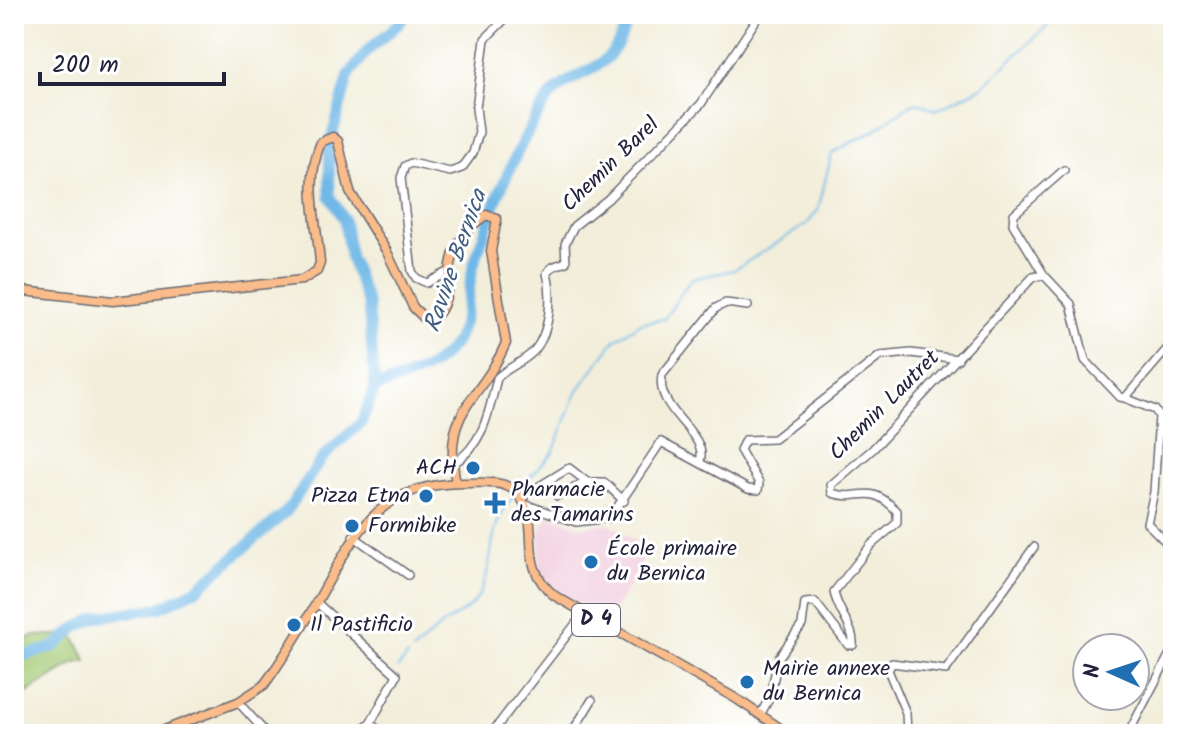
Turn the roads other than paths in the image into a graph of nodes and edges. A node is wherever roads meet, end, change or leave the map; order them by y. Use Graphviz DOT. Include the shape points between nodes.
graph roads {
  1 [pos="510,14"];
  2 [pos="760,14"];
  3 [pos="1064,170"];
  4 [pos="448,272"];
  5 [pos="1044,275"];
  6 [pos="14,290"];
  7 [pos="748,306"];
  8 [pos="1173,342"];
  9 [pos="958,359"];
  10 [pos="1125,398"];
  11 [pos="700,461"];
  12 [pos="453,464"];
  13 [pos="587,482"];
  14 [pos="456,483"];
  15 [pos="557,496"];
  16 [pos="522,501"];
  17 [pos="624,501"];
  18 [pos="353,536"];
  19 [pos="1034,547"];
  20 [pos="1173,549"];
  21 [pos="408,575"];
  22 [pos="316,602"];
  23 [pos="584,613"];
  24 [pos="1173,648"];
  25 [pos="592,700"];
  26 [pos="238,702"];
  27 [pos="760,715"];
  28 [pos="370,724"];
  29 [pos="154,734"];
  30 [pos="267,734"];
  31 [pos="357,734"];
  32 [pos="385,734"];
  33 [pos="491,734"];
  34 [pos="571,734"];
  35 [pos="789,734"];
  36 [pos="907,734"];
  37 [pos="1128,734"];
  1 -- 4 [label="street" via="485,39 473,153 462,168 450,172 411,163 401,178 412,271 427,283"];
  2 -- 12 [label="street, Chemin Barel" via="701,104 608,199 574,226 565,244 566,262 547,273 548,318 539,342 497,378 489,421"];
  3 -- 5 [label="street" via="1012,218"];
  4 -- 6 [label="main road" via="441,312 434,319 422,318 350,192 338,141 326,137 311,194 320,263 302,280 113,301"];
  4 -- 12 [label="main road" via="458,243 486,215 495,217 491,251 506,343 459,416 452,434"];
  5 -- 9 [label="street, Chemin Lautret" via="1033,277"];
  5 -- 10 [label="street" via="1071,304 1085,360"];
  7 -- 11 [label="street" via="726,303 716,308 662,375 663,398 701,449"];
  8 -- 10 [label="street"];
  9 -- 11 [label="street" via="911,353 880,356 774,439 745,440 740,450 758,490"];
  9 -- 27 [label="street, Chemin Lautret" via="873,449 831,485 832,493 839,495 874,493 885,499 897,511 897,523 871,545 834,592 853,645 815,602 805,603 802,625 779,657"];
  10 -- 20 [label="street" via="1159,416 1147,523"];
  11 -- 17 [label="street" via="661,442"];
  12 -- 14 [label="main road"];
  13 -- 15 [label="street"];
  13 -- 16 [label="street" via="569,468"];
  13 -- 17 [label="street" via="604,482"];
  14 -- 16 [label="main road" via="506,485"];
  14 -- 18 [label="main road" via="402,494 375,511"];
  16 -- 17 [label="street" via="583,523 610,518"];
  16 -- 23 [label="main road, D 4" via="533,572 544,588"];
  18 -- 21 [label="street"];
  18 -- 22 [label="main road"];
  19 -- 36 [label="street" via="950,667 892,663 888,670 906,713"];
  22 -- 26 [label="main road" via="264,685"];
  22 -- 28 [label="street" via="397,675"];
  23 -- 27 [label="main road, D 4"];
  23 -- 33 [label="street"];
  24 -- 37 [label="street"];
  25 -- 34 [label="street"];
  26 -- 29 [label="main road"];
  26 -- 30 [label="street"];
  27 -- 35 [label="main road, D 4"];
  28 -- 31 [label="street"];
  28 -- 32 [label="street"];
}
